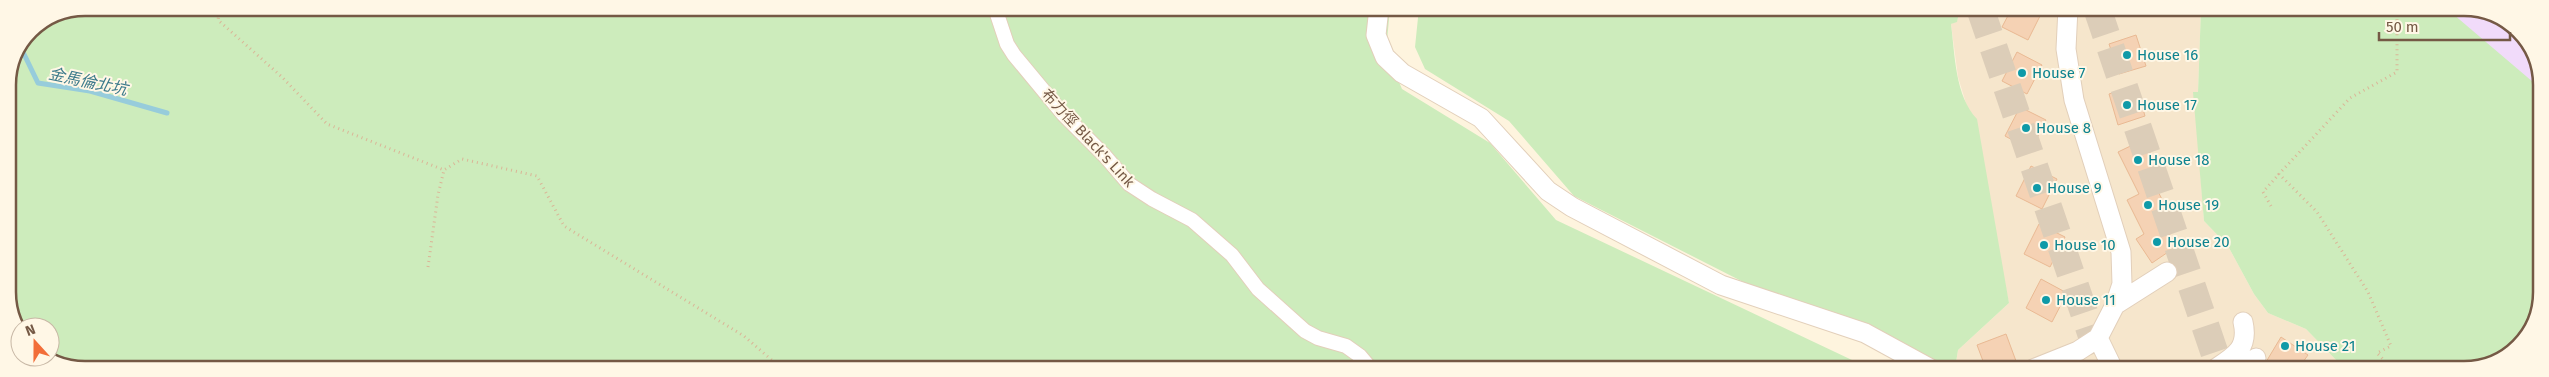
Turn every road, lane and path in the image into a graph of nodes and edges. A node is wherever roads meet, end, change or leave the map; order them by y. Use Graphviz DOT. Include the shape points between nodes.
graph roads {
  1 [pos="219,16"];
  2 [pos="998,16"];
  3 [pos="1378,16"];
  4 [pos="2068,16"];
  5 [pos="2397,16"];
  6 [pos="444,170"];
  7 [pos="2279,174"];
  8 [pos="2271,206"];
  9 [pos="428,267"];
  10 [pos="2167,272"];
  11 [pos="2115,305"];
  12 [pos="2243,322"];
  13 [pos="2098,338"];
  14 [pos="773,361"];
  15 [pos="1364,361"];
  16 [pos="1916,361"];
  17 [pos="2053,361"];
  18 [pos="2109,361"];
  19 [pos="2225,361"];
  20 [pos="2385,361"];
  1 -- 6 [label="path" via="218,20 282,77 327,124"];
  2 -- 15 [label="street, 布力徑 Black's Link" via="1014,55 1123,179 1192,220 1232,255 1258,289 1305,331 1346,346"];
  3 -- 16 [label="street" via="1376,34 1385,57 1402,73 1481,118 1543,185 1572,207 1721,285 1865,333"];
  4 -- 11 [label="street" via="2066,49 2074,100 2121,252 2122,284"];
  5 -- 7 [label="path" via="2397,72 2350,98"];
  6 -- 9 [label="path"];
  6 -- 14 [label="path" via="462,159 538,176 564,226 744,336"];
  7 -- 8 [label="path" via="2263,192"];
  7 -- 20 [label="path" via="2317,212 2368,292 2391,346 2377,353"];
  10 -- 11 [label="street"];
  11 -- 13 [label="street"];
  12 -- 19 [label="street" via="2246,334 2243,347"];
  13 -- 17 [label="street"];
  13 -- 18 [label="street"];
}
